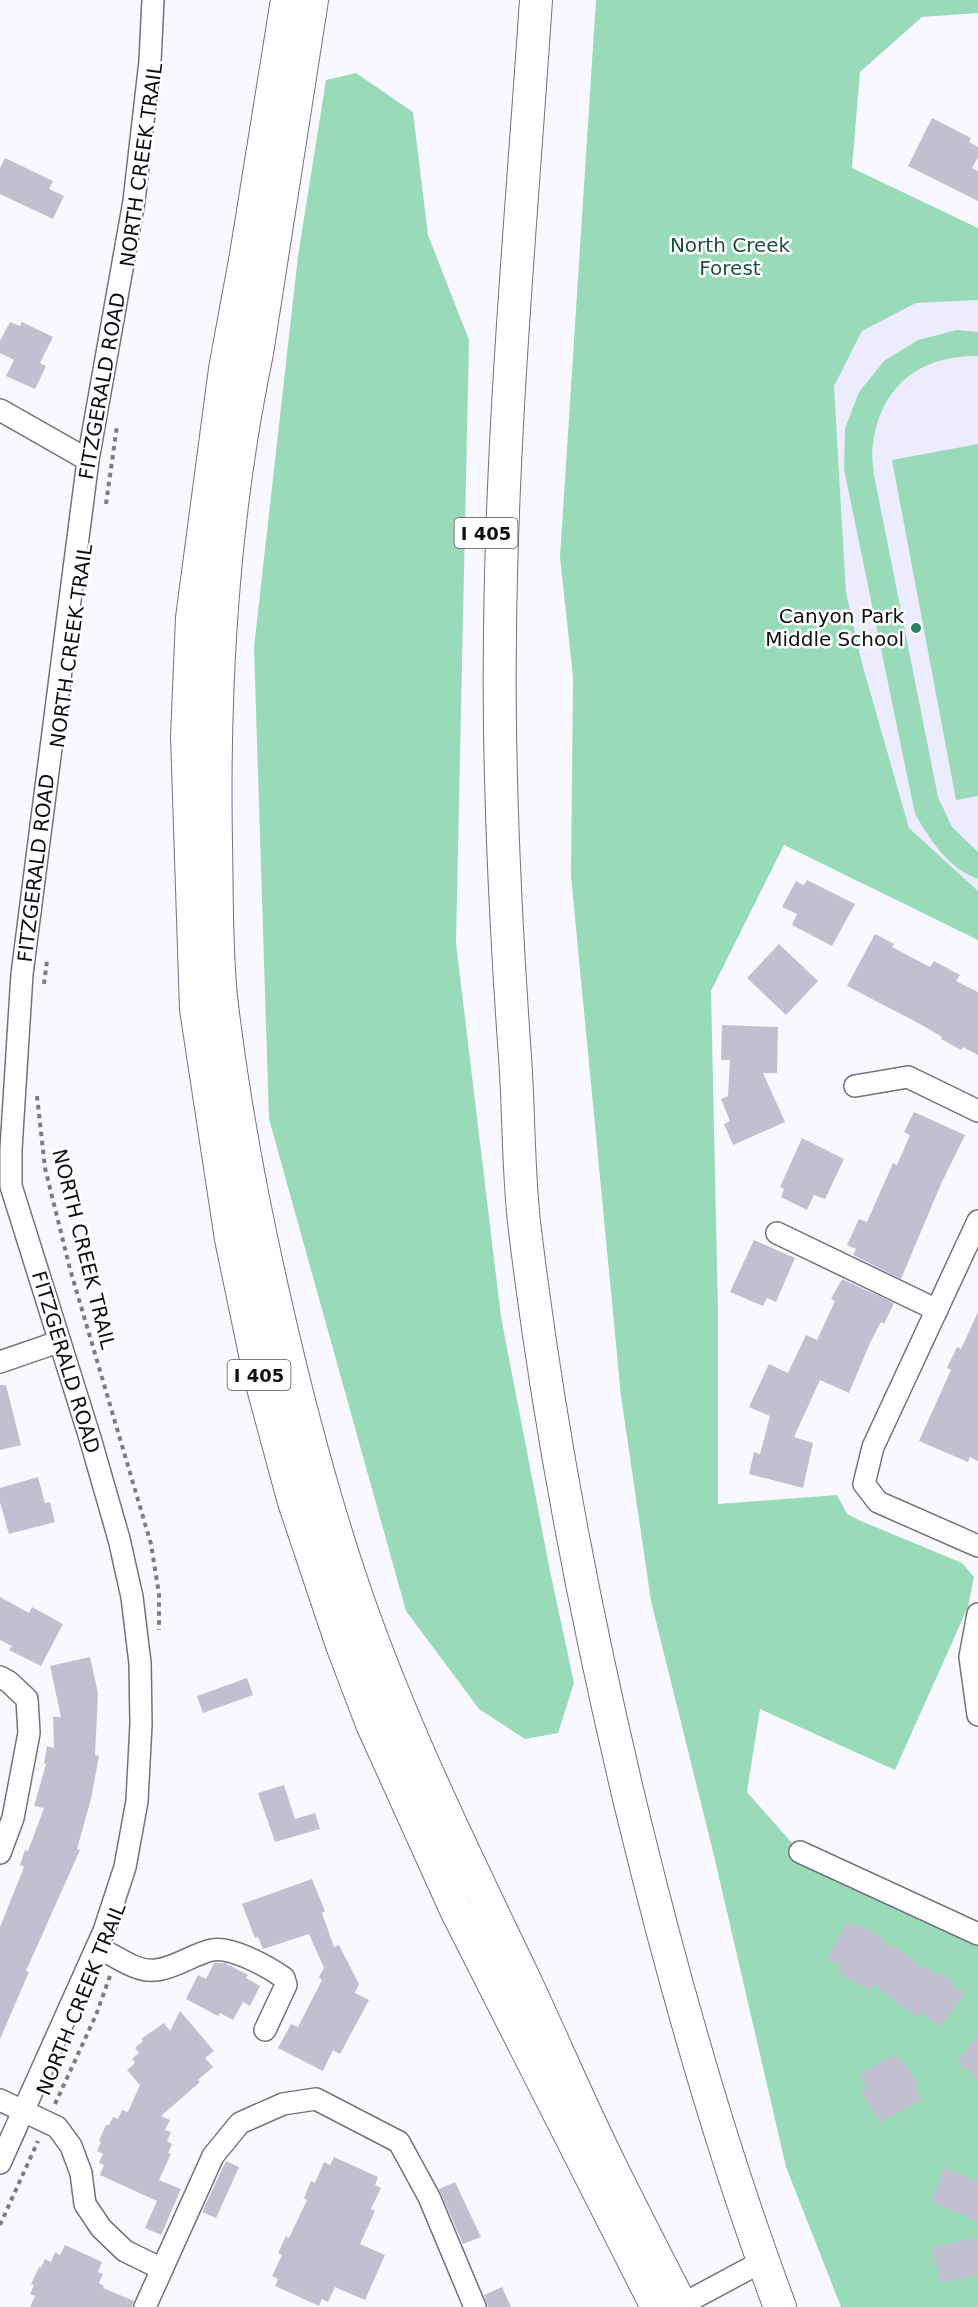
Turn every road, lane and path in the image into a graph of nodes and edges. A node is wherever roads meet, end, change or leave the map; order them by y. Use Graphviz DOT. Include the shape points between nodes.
graph roads {
  1 [pos="153,0"];
  2 [pos="287,0"];
  3 [pos="312,0"];
  4 [pos="518,0"];
  5 [pos="536,0"];
  6 [pos="225,369"];
  7 [pos="246,405"];
  8 [pos="0,410"];
  9 [pos="119,415"];
  10 [pos="88,460"];
  11 [pos="105,509"];
  12 [pos="47,957"];
  13 [pos="43,993"];
  14 [pos="516,1062"];
  15 [pos="855,1086"];
  16 [pos="36,1090"];
  17 [pos="7,1105"];
  18 [pos="978,1111"];
  19 [pos="978,1221"];
  20 [pos="777,1233"];
  21 [pos="937,1310"];
  22 [pos="58,1342"];
  23 [pos="0,1362"];
  24 [pos="978,1546"];
  25 [pos="978,1614"];
  26 [pos="159,1639"];
  27 [pos="0,1677"];
  28 [pos="978,1715"];
  29 [pos="800,1852"];
  30 [pos="0,1853"];
  31 [pos="978,1934"];
  32 [pos="97,1947"];
  33 [pos="117,1957"];
  34 [pos="265,2030"];
  35 [pos="0,2100"];
  36 [pos="22,2111"];
  37 [pos="47,2122"];
  38 [pos="0,2163"];
  39 [pos="0,2225"];
  40 [pos="763,2261"];
  41 [pos="162,2269"];
  42 [pos="673,2306"];
  43 [pos="145,2307"];
  44 [pos="476,2307"];
  45 [pos="780,2307"];
  1 -- 10 [label="street, FITZGERALD ROAD" via="134,201"];
  2 -- 6 [label="highway, I 405"];
  3 -- 7 [label="highway, I 405"];
  4 -- 14 [label="highway, I 405" via="489,435 483,658 494,1007"];
  5 -- 14 [label="highway, I 405" via="505,442 500,615 501,784 508,970"];
  6 -- 7 [label="highway"];
  6 -- 42 [label="highway, I 405" via="192,618 187,737 191,882 196,1009 231,1239 259,1372 294,1502 372,1724 456,1910"];
  7 -- 42 [label="highway, I 405" via="231,496 216,682 218,943 221,995 251,1197 286,1353 319,1476 364,1616 406,1722"];
  8 -- 10 [label="street"];
  9 -- 11 [label="path"];
  10 -- 17 [label="street, FITZGERALD ROAD"];
  12 -- 13 [label="path"];
  14 -- 40 [label="highway, I 405" via="524,1215 545,1379 604,1692 662,1932"];
  15 -- 18 [label="street" via="908,1077"];
  16 -- 26 [label="path, NORTH CREEK TRAIL" via="45,1168 151,1544 159,1594"];
  17 -- 22 [label="street, FITZGERALD ROAD" via="11,1186"];
  19 -- 21 [label="street"];
  20 -- 21 [label="street"];
  21 -- 24 [label="street" via="873,1447 864,1484 878,1502"];
  22 -- 23 [label="street"];
  22 -- 32 [label="street, FITZGERALD ROAD" via="119,1539 132,1597 140,1663 137,1801 125,1866"];
  25 -- 28 [label="street" via="970,1657"];
  27 -- 30 [label="street" via="27,1699 29,1733 13,1818"];
  29 -- 31 [label="street"];
  32 -- 33 [label="street"];
  32 -- 36 [label="street, FITZGERALD ROAD"];
  33 -- 34 [label="street" via="144,1970 156,1970 214,1949 236,1954 279,1974 286,1985"];
  33 -- 37 [label="path, NORTH CREEK TRAIL" via="96,2015"];
  35 -- 36 [label="street"];
  36 -- 37 [label="street"];
  36 -- 38 [label="street, FITZGERALD ROAD"];
  37 -- 39 [label="path, NORTH CREEK TRAIL"];
  37 -- 41 [label="street" via="57,2127 71,2146 81,2173 85,2204 101,2228 125,2251"];
  40 -- 42 [label="street"];
  40 -- 45 [label="highway, I 405"];
  41 -- 43 [label="street"];
  41 -- 44 [label="street" via="213,2156 240,2122 283,2104 316,2099 399,2142 429,2197"];
}
